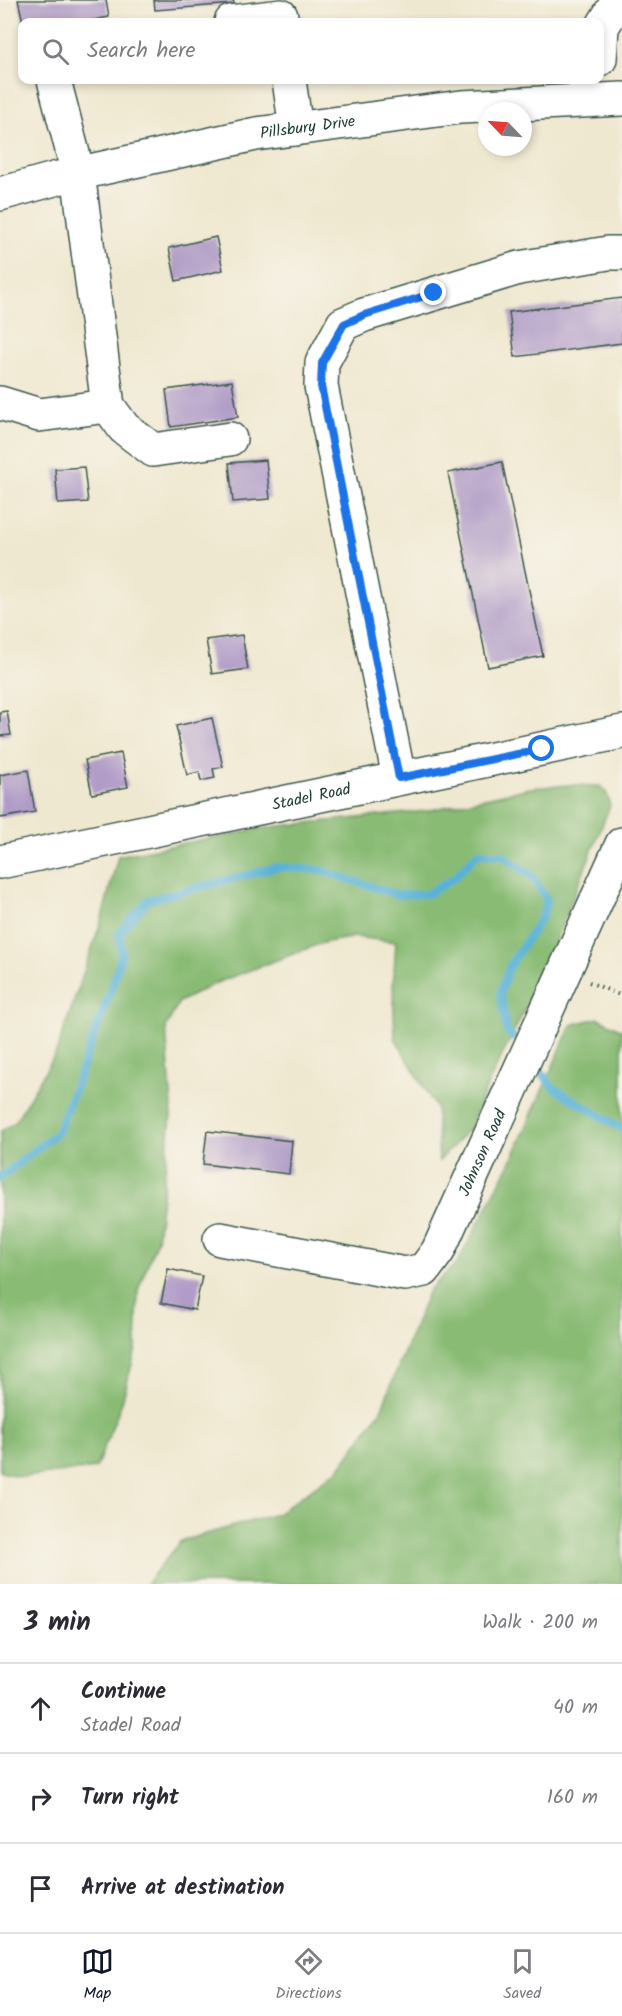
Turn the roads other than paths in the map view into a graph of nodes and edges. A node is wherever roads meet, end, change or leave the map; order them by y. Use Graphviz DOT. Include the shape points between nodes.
graph roads {
  1 [pos="622,3"];
  2 [pos="281,13"];
  3 [pos="253,18"];
  4 [pos="604,24"];
  5 [pos="55,84"];
  6 [pos="290,84"];
  7 [pos="606,93"];
  8 [pos="296,129"];
  9 [pos="78,173"];
  10 [pos="0,194"];
  11 [pos="622,253"];
  12 [pos="0,403"];
  13 [pos="108,406"];
  14 [pos="230,439"];
  15 [pos="622,732"];
  16 [pos="399,778"];
  17 [pos="622,844"];
  18 [pos="0,862"];
  19 [pos="220,1239"];
  1 -- 4 [label="main road" via="616,4"];
  2 -- 3 [label="main road"];
  5 -- 9 [label="main road"];
  6 -- 8 [label="main road"];
  7 -- 8 [label="main road, Pillsbury Drive" via="461,106"];
  8 -- 9 [label="main road, Pillsbury Drive" via="255,134"];
  9 -- 10 [label="main road, Pillsbury Drive"];
  9 -- 13 [label="main road"];
  11 -- 16 [label="main road" via="519,268 364,315 344,324 322,363 321,386"];
  12 -- 13 [label="main road" via="39,415"];
  13 -- 14 [label="main road" via="124,428 153,450"];
  15 -- 16 [label="main road, Stadel Road"];
  16 -- 18 [label="main road, Stadel Road"];
  17 -- 19 [label="main road, Johnson Road" via="438,1251 424,1270 405,1274"];
}
